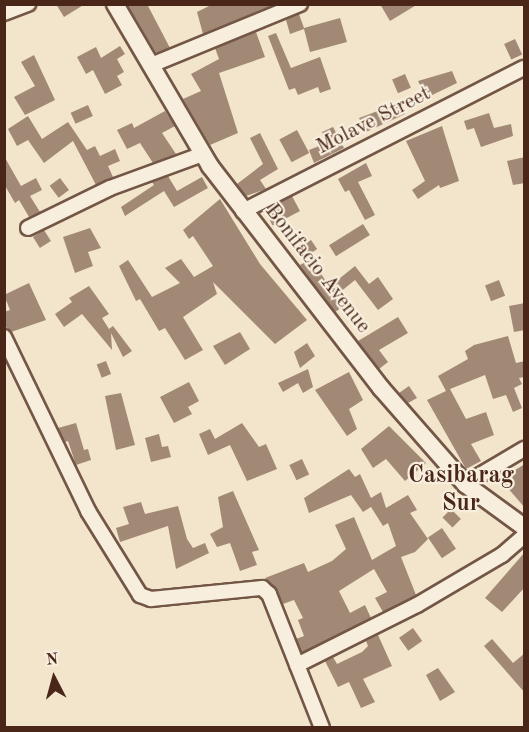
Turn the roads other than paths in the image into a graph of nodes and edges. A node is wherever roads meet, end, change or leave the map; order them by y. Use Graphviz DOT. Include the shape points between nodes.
graph roads {
  1 [pos="28,4"];
  2 [pos="116,4"];
  3 [pos="300,4"];
  4 [pos="4,13"];
  5 [pos="151,65"];
  6 [pos="525,68"];
  7 [pos="203,154"];
  8 [pos="243,211"];
  9 [pos="28,228"];
  10 [pos="4,337"];
  11 [pos="11,369"];
  12 [pos="525,449"];
  13 [pos="465,484"];
  14 [pos="525,527"];
  15 [pos="525,536"];
  16 [pos="297,665"];
  17 [pos="322,728"];
  1 -- 4 [label="street"];
  2 -- 5 [label="street, Bonifacio Avenue"];
  3 -- 5 [label="street"];
  5 -- 7 [label="street, Bonifacio Avenue"];
  6 -- 8 [label="street, Molave Street"];
  7 -- 8 [label="street, Bonifacio Avenue"];
  7 -- 9 [label="street" via="110,188"];
  8 -- 13 [label="street, Bonifacio Avenue" via="381,388"];
  10 -- 11 [label="street"];
  11 -- 16 [label="street" via="88,511 140,595 151,598 262,588 269,594"];
  12 -- 13 [label="street"];
  13 -- 14 [label="street, Bonifacio Avenue"];
  15 -- 16 [label="street" via="502,555 417,605"];
  16 -- 17 [label="street"];
}
